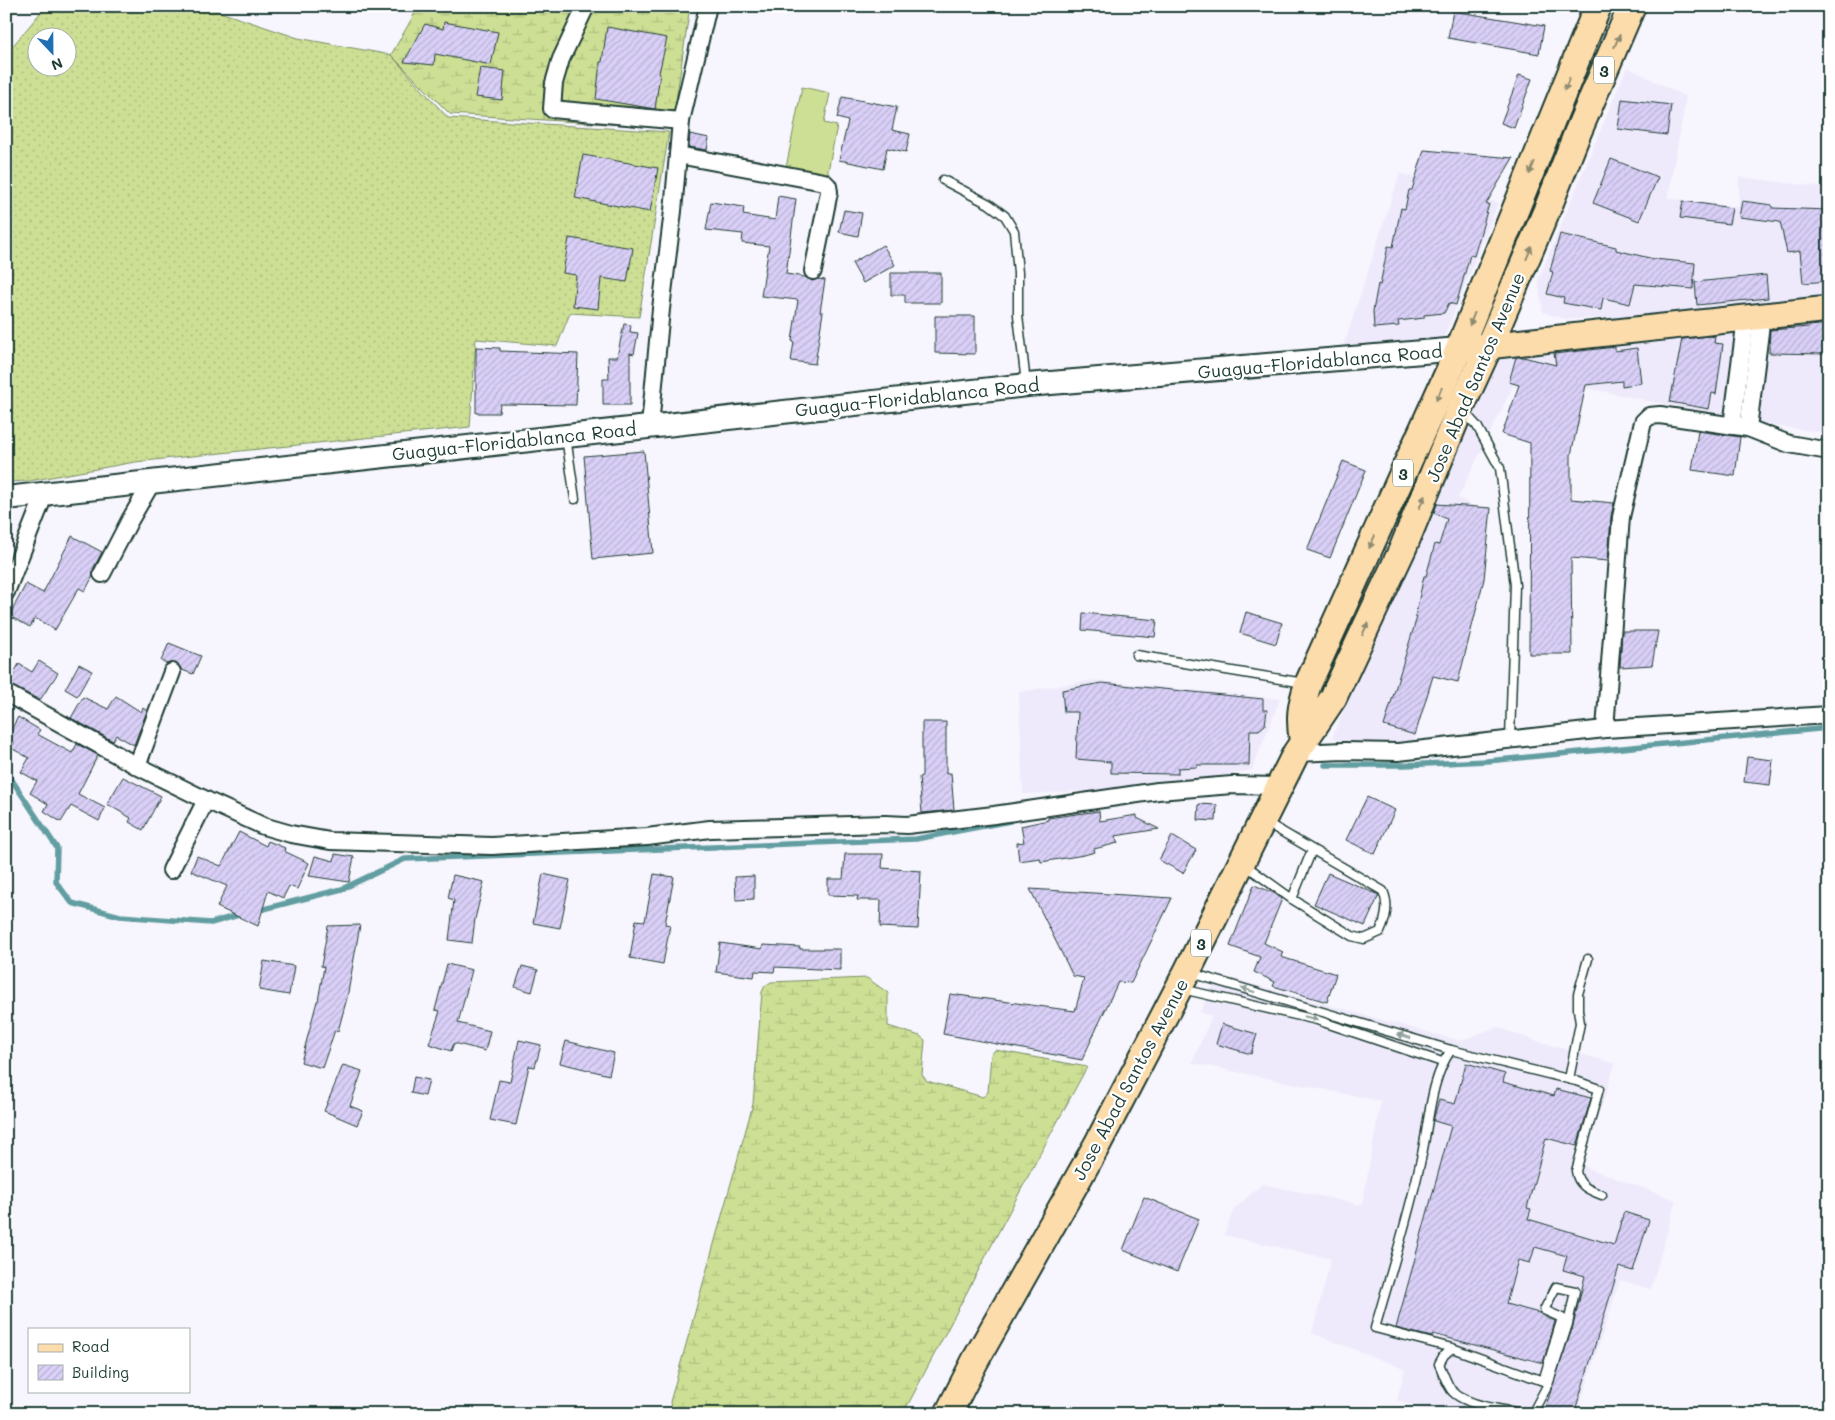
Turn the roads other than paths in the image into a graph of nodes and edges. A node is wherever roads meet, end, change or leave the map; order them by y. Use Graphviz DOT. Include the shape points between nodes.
graph roads {
  1 [pos="586,6"];
  2 [pos="708,6"];
  3 [pos="1598,6"];
  4 [pos="1632,6"];
  5 [pos="681,121"];
  6 [pos="678,155"];
  7 [pos="943,180"];
  8 [pos="814,271"];
  9 [pos="1829,309"];
  10 [pos="1754,317"];
  11 [pos="1489,346"];
  12 [pos="1459,349"];
  13 [pos="1027,385"];
  14 [pos="1460,409"];
  15 [pos="650,426"];
  16 [pos="1740,427"];
  17 [pos="566,435"];
  18 [pos="1829,451"];
  19 [pos="152,482"];
  20 [pos="45,493"];
  21 [pos="6,498"];
  22 [pos="576,498"];
  23 [pos="102,574"];
  24 [pos="6,592"];
  25 [pos="1136,655"];
  26 [pos="172,672"];
  27 [pos="1308,684"];
  28 [pos="6,692"];
  29 [pos="1829,715"];
  30 [pos="1605,728"];
  31 [pos="1510,738"];
  32 [pos="1299,747"];
  33 [pos="137,766"];
  34 [pos="1279,786"];
  35 [pos="206,800"];
  36 [pos="1262,821"];
  37 [pos="1312,850"];
  38 [pos="1241,862"];
  39 [pos="171,870"];
  40 [pos="1292,899"];
  41 [pos="1588,959"];
  42 [pos="1182,980"];
  43 [pos="1451,1050"];
  44 [pos="1442,1062"];
  45 [pos="1569,1079"];
  46 [pos="1602,1195"];
  47 [pos="1452,1348"];
  48 [pos="948,1414"];
  49 [pos="1532,1414"];
  1 -- 5 [label="street" via="561,59 554,83 552,109"];
  2 -- 5 [label="street"];
  3 -- 12 [label="highway, Jose Abad Santos Avenue / 3, one-way"];
  11 -- 4 [label="highway, Jose Abad Santos Avenue / 3, one-way"];
  5 -- 6 [label="street"];
  6 -- 8 [label="street" via="824,182 829,192"];
  6 -- 15 [label="street"];
  7 -- 13 [label="lane" via="989,204 1005,216 1014,231 1018,315"];
  9 -- 10 [label="main road, Guagua-Floridablanca Road"];
  10 -- 11 [label="main road, Guagua-Floridablanca Road"];
  10 -- 16 [label="street"];
  11 -- 12 [label="main road, Guagua-Floridablanca Road"];
  11 -- 14 [label="highway, Jose Abad Santos Avenue / 3"];
  12 -- 13 [label="main road, Guagua-Floridablanca Road"];
  12 -- 27 [label="highway, Jose Abad Santos Avenue / 3, one-way"];
  13 -- 15 [label="main road, Guagua-Floridablanca Road"];
  14 -- 31 [label="lane" via="1477,426 1500,468 1516,585"];
  32 -- 14 [label="highway, Jose Abad Santos Avenue / 3, one-way" via="1334,698 1403,548"];
  15 -- 17 [label="main road, Guagua-Floridablanca Road"];
  16 -- 18 [label="street" via="1789,444"];
  16 -- 30 [label="street" via="1660,415 1649,416 1643,422 1621,517"];
  17 -- 19 [label="main road, Guagua-Floridablanca Road"];
  17 -- 22 [label="lane"];
  19 -- 20 [label="main road, Guagua-Floridablanca Road"];
  19 -- 23 [label="street"];
  20 -- 21 [label="main road, Guagua-Floridablanca Road"];
  20 -- 24 [label="street"];
  25 -- 27 [label="lane"];
  26 -- 33 [label="street"];
  27 -- 32 [label="highway, Jose Abad Santos Avenue / 3" via="1302,705"];
  28 -- 33 [label="street"];
  29 -- 30 [label="street"];
  30 -- 31 [label="street"];
  31 -- 32 [label="street" via="1398,752"];
  32 -- 34 [label="highway, Jose Abad Santos Avenue / 3"];
  33 -- 35 [label="street"];
  34 -- 35 [label="street" via="1232,785 1158,791 907,825 710,829 647,837 492,846 330,841 263,826"];
  34 -- 36 [label="highway, Jose Abad Santos Avenue / 3"];
  35 -- 39 [label="street"];
  36 -- 37 [label="lane"];
  36 -- 38 [label="highway, Jose Abad Santos Avenue / 3"];
  37 -- 40 [label="lane"];
  37 -- 40 [label="lane" via="1383,891 1386,898 1384,923 1380,932 1364,939 1356,938"];
  38 -- 40 [label="lane"];
  38 -- 42 [label="highway, Jose Abad Santos Avenue / 3"];
  41 -- 45 [label="lane" via="1578,994 1580,1023"];
  43 -- 42 [label="lane, one-way"];
  42 -- 44 [label="lane, one-way"];
  42 -- 48 [label="highway, Jose Abad Santos Avenue / 3" via="1097,1144"];
  43 -- 44 [label="lane"];
  43 -- 45 [label="lane"];
  44 -- 47 [label="lane" via="1427,1120 1421,1160 1375,1328"];
  45 -- 46 [label="lane" via="1599,1089 1576,1171 1579,1182 1586,1189"];
  47 -- 49 [label="lane" via="1439,1364 1452,1391 1466,1401"];
  47 -- 49 [label="lane" via="1543,1380 1562,1318 1544,1310 1556,1287 1575,1291 1549,1382"];
}
